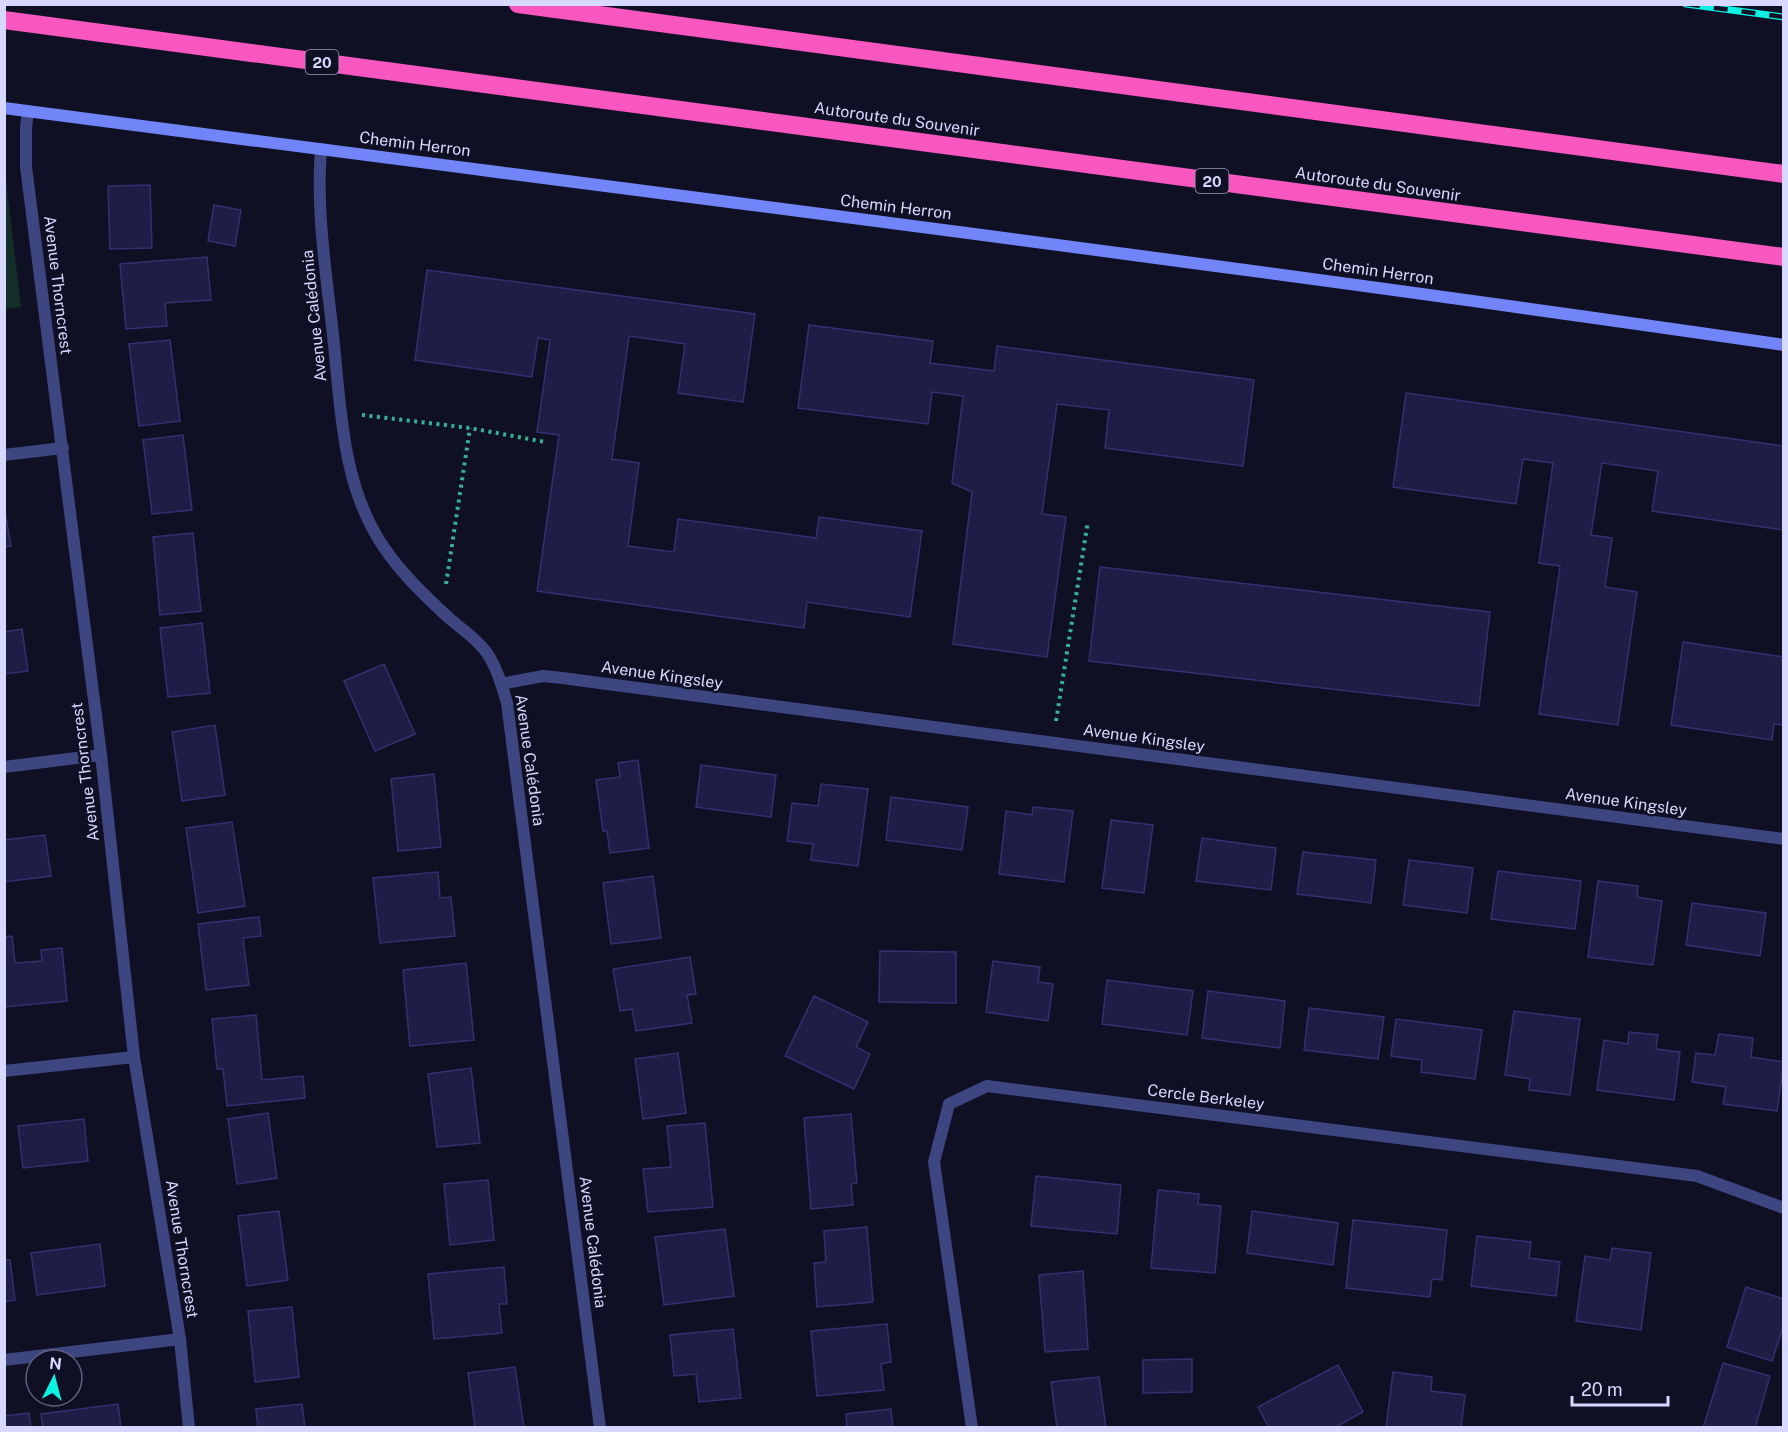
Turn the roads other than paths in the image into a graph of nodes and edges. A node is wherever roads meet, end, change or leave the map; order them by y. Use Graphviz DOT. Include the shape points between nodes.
graph roads {
  1 [pos="518,4"];
  2 [pos="4,20"];
  3 [pos="4,108"];
  4 [pos="28,111"];
  5 [pos="321,148"];
  6 [pos="1784,174"];
  7 [pos="1784,257"];
  8 [pos="1784,345"];
  9 [pos="63,448"];
  10 [pos="4,455"];
  11 [pos="501,684"];
  12 [pos="101,755"];
  13 [pos="4,767"];
  14 [pos="1784,839"];
  15 [pos="135,1057"];
  16 [pos="4,1071"];
  17 [pos="1784,1208"];
  18 [pos="180,1339"];
  19 [pos="4,1360"];
  20 [pos="189,1428"];
  21 [pos="600,1428"];
  22 [pos="972,1428"];
  1 -- 6 [label="highway"];
  2 -- 7 [label="highway, Autoroute du Souvenir / 20"];
  3 -- 4 [label="main road, Chemin Herron"];
  4 -- 5 [label="main road, Chemin Herron"];
  4 -- 9 [label="street, Avenue Thorncrest" via="26,167"];
  5 -- 8 [label="main road, Chemin Herron"];
  5 -- 11 [label="street, Avenue Calédonia" via="319,207 349,468 368,521 384,548 403,572 482,647"];
  9 -- 10 [label="street"];
  9 -- 12 [label="street, Avenue Thorncrest"];
  11 -- 14 [label="street, Avenue Kingsley" via="543,676"];
  11 -- 21 [label="street, Avenue Calédonia" via="507,703"];
  12 -- 13 [label="street"];
  12 -- 15 [label="street, Avenue Thorncrest"];
  15 -- 16 [label="street"];
  15 -- 18 [label="street, Avenue Thorncrest"];
  17 -- 22 [label="street, Cercle Berkeley" via="1697,1176 987,1086 949,1104 934,1162"];
  18 -- 19 [label="street"];
  18 -- 20 [label="street, Avenue Thorncrest"];
}
